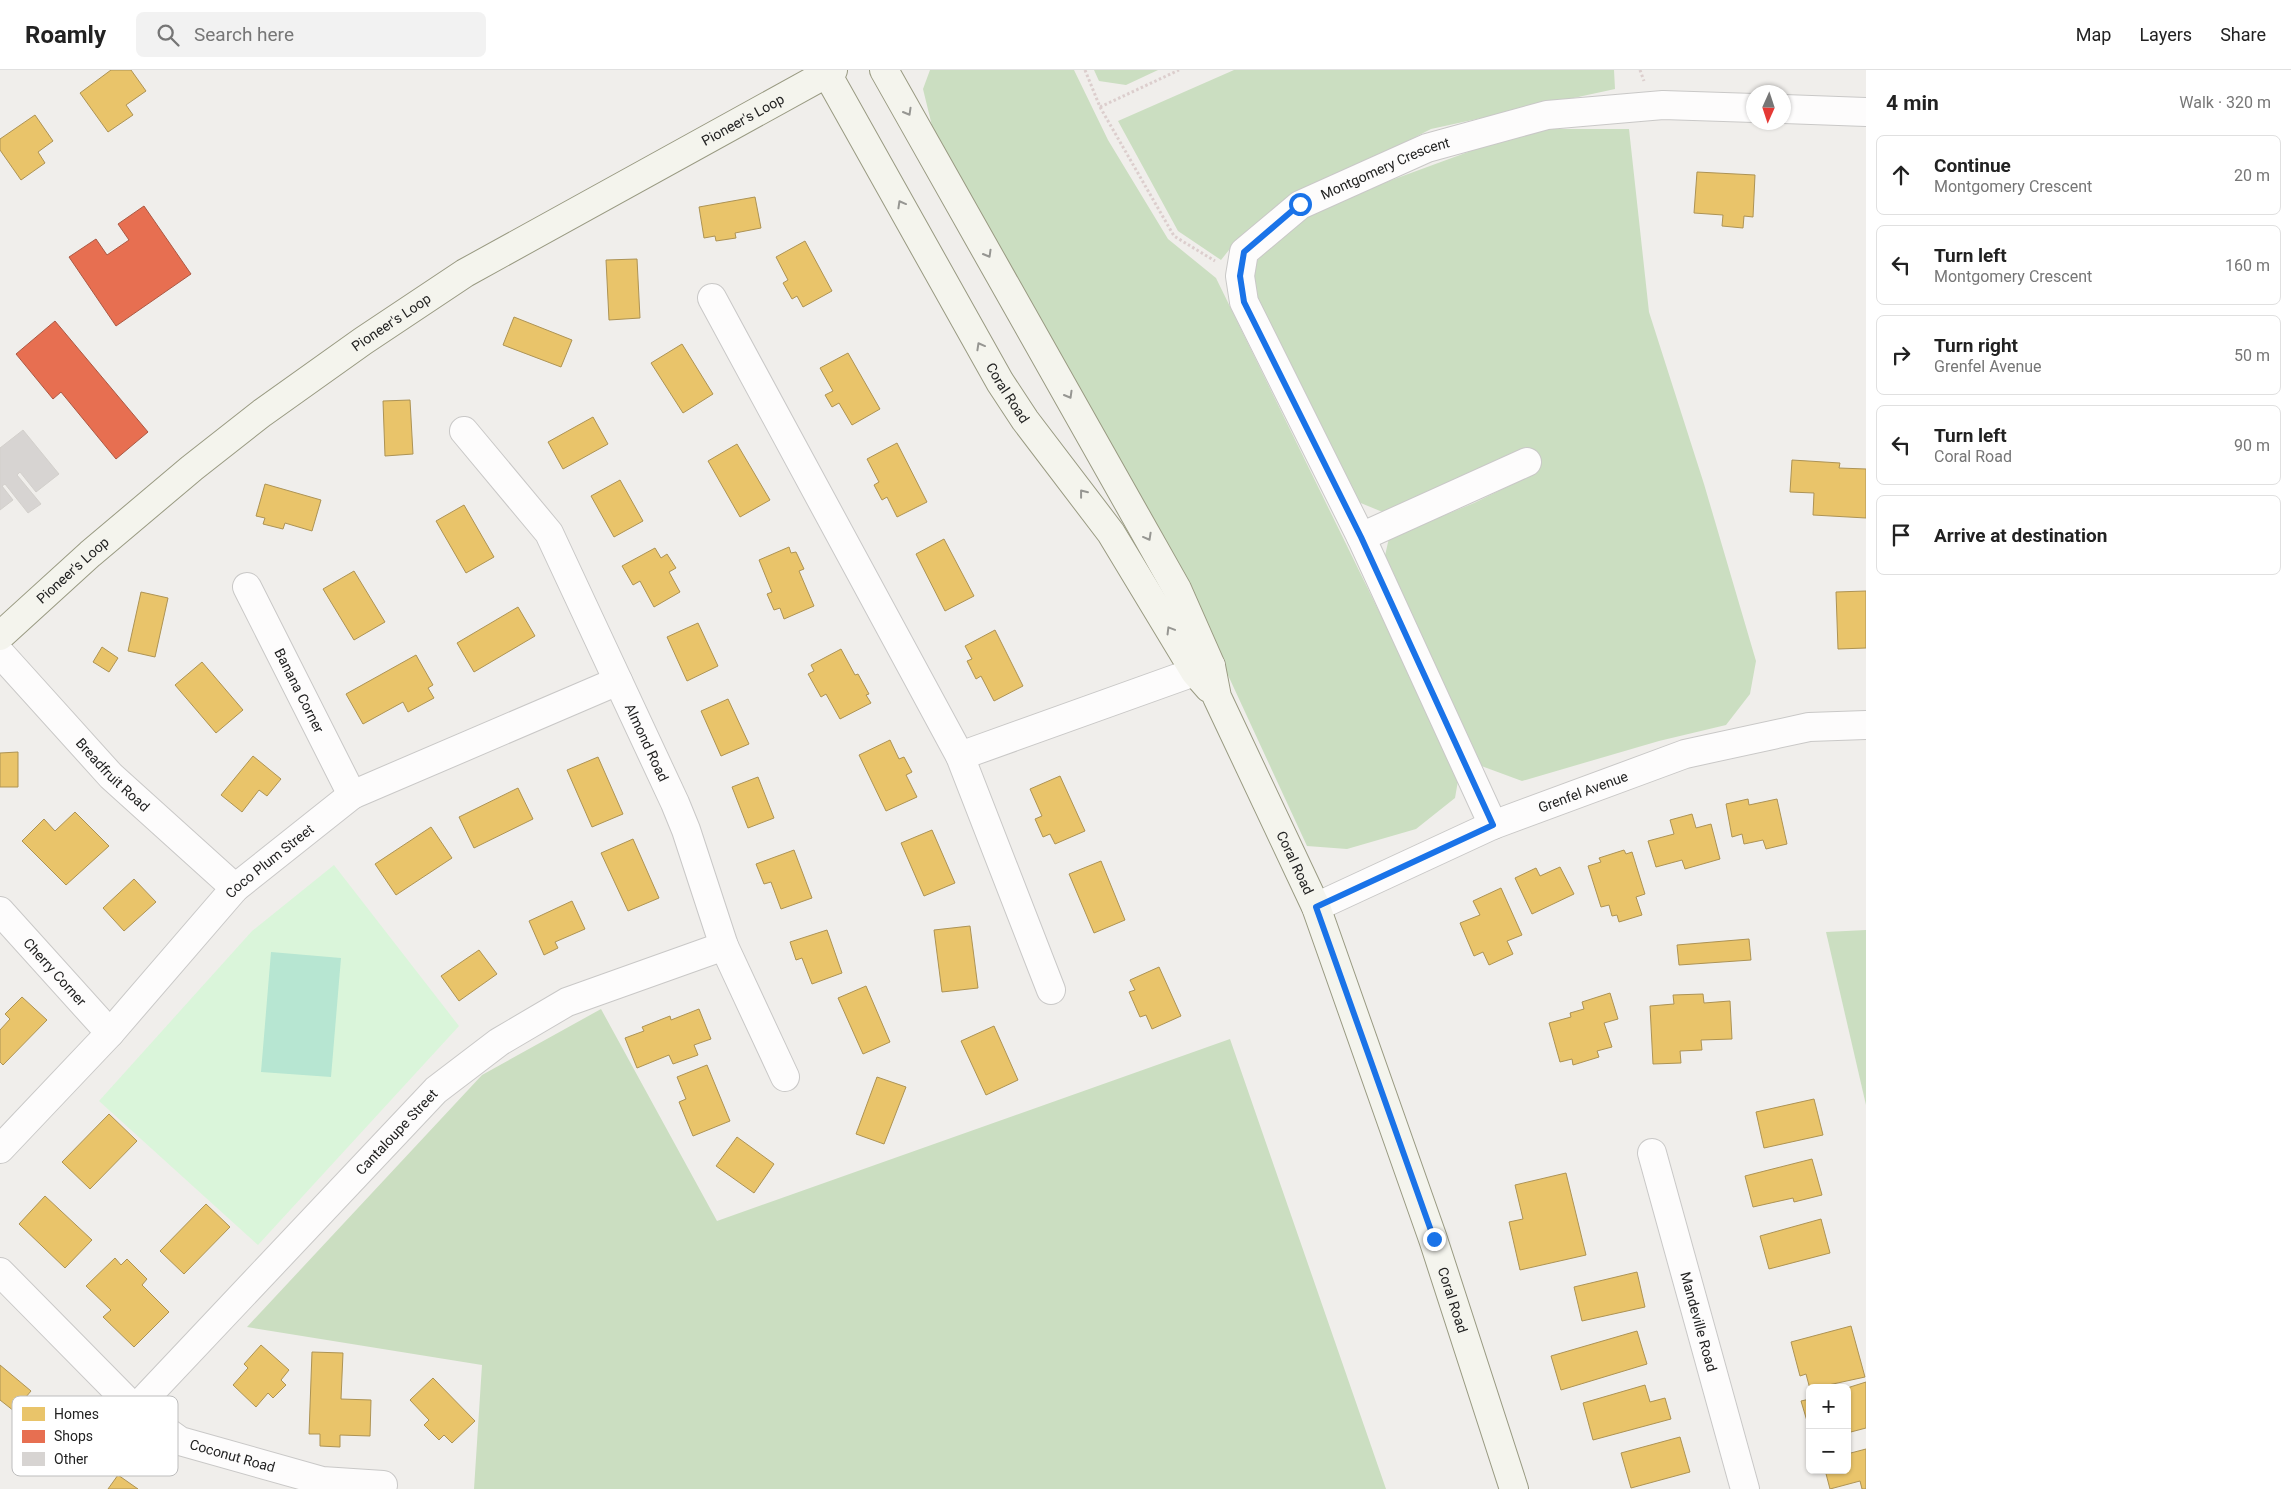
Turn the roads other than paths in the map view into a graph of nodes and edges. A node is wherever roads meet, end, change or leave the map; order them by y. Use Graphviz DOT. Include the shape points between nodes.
graph roads {
  1 [pos="884,70"];
  2 [pos="828,71"];
  3 [pos="1746,108"];
  4 [pos="1791,109"];
  5 [pos="1866,112"];
  6 [pos="712,298"];
  7 [pos="464,432"];
  8 [pos="1527,462"];
  9 [pos="1361,537"];
  10 [pos="247,586"];
  11 [pos="0,636"];
  12 [pos="0,653"];
  13 [pos="1203,669"];
  14 [pos="618,681"];
  15 [pos="1866,725"];
  16 [pos="960,756"];
  17 [pos="352,795"];
  18 [pos="1493,825"];
  19 [pos="236,888"];
  20 [pos="1316,907"];
  21 [pos="0,911"];
  22 [pos="724,946"];
  23 [pos="1051,990"];
  24 [pos="110,1033"];
  25 [pos="785,1077"];
  26 [pos="0,1149"];
  27 [pos="1652,1153"];
  28 [pos="0,1272"];
  29 [pos="122,1396"];
  30 [pos="147,1396"];
  31 [pos="178,1440"];
  32 [pos="383,1485"];
  33 [pos="1514,1489"];
  34 [pos="1745,1489"];
  1 -- 13 [label="main road, Coral Road, one-way" via="1177,589"];
  2 -- 11 [label="main road, Pioneer's Loop" via="466,273 363,342 262,413 192,468"];
  13 -- 2 [label="main road, Coral Road, one-way" via="1112,533 1025,420 1000,382"];
  3 -- 9 [label="street, Montgomery Crescent" via="1663,105 1547,115 1427,148 1300,204 1244,252 1240,276 1247,310"];
  4 -- 5 [label="street"];
  6 -- 16 [label="street"];
  7 -- 14 [label="street, Almond Road" via="549,533"];
  8 -- 9 [label="street"];
  9 -- 18 [label="street, Montgomery Crescent"];
  10 -- 17 [label="street, Banana Corner"];
  12 -- 19 [label="street, Breadfruit Road" via="111,776"];
  13 -- 16 [label="street"];
  13 -- 20 [label="main road, Coral Road"];
  14 -- 17 [label="street, Coco Plum Street"];
  14 -- 22 [label="street, Almond Road" via="686,830"];
  15 -- 18 [label="street, Grenfel Avenue" via="1809,727 1685,754"];
  16 -- 23 [label="street"];
  17 -- 19 [label="street, Coco Plum Street"];
  18 -- 20 [label="street, Grenfel Avenue"];
  19 -- 24 [label="street, Coco Plum Street"];
  20 -- 33 [label="main road, Coral Road" via="1434,1239"];
  21 -- 24 [label="street, Cherry Corner"];
  22 -- 25 [label="street, Almond Road"];
  22 -- 30 [label="street, Cantaloupe Street" via="567,1002 499,1042 436,1090"];
  24 -- 26 [label="street, Coco Plum Street"];
  27 -- 34 [label="street, Mandeville Road"];
  28 -- 29 [label="street, Coconut Road"];
  31 -- 32 [label="street, Coconut Road" via="322,1481"];
}
